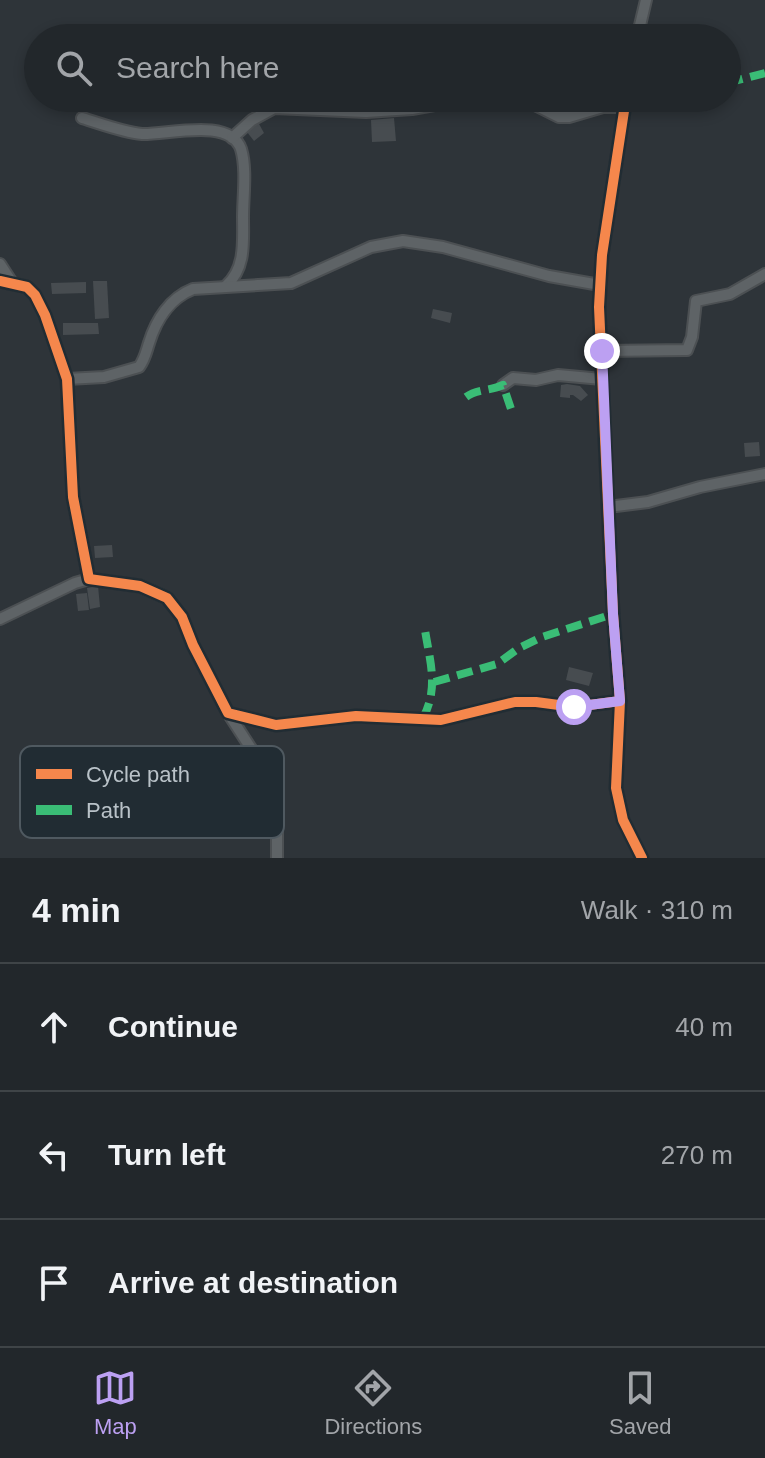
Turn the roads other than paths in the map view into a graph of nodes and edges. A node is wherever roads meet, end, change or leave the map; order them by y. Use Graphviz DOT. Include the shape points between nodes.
graph roads {
  1 [pos="646,0"];
  2 [pos="640,24"];
  3 [pos="267,112"];
  4 [pos="549,112"];
  5 [pos="586,112"];
  6 [pos="623,112"];
  7 [pos="82,118"];
  8 [pos="232,138"];
  9 [pos="0,268"];
  10 [pos="765,274"];
  11 [pos="6,281"];
  12 [pos="600,285"];
  13 [pos="226,286"];
  14 [pos="602,351"];
  15 [pos="67,379"];
  16 [pos="602,379"];
  17 [pos="503,385"];
  18 [pos="765,474"];
  19 [pos="608,507"];
  20 [pos="89,579"];
  21 [pos="0,619"];
  22 [pos="620,701"];
  23 [pos="228,713"];
  24 [pos="249,746"];
  25 [pos="642,858"];
  1 -- 2 [label="street"];
  3 -- 8 [label="street"];
  4 -- 5 [label="street" via="569,117"];
  6 -- 12 [label="street"];
  7 -- 8 [label="street" via="143,134 192,129"];
  8 -- 13 [label="street" via="242,159 243,249 240,270"];
  9 -- 11 [label="street"];
  10 -- 14 [label="street" via="730,294 696,301 687,350"];
  11 -- 15 [label="street" via="35,295"];
  12 -- 13 [label="street" via="403,241 371,247 291,283"];
  12 -- 14 [label="street"];
  13 -- 15 [label="street" via="193,289 170,303 139,367 104,377"];
  14 -- 16 [label="street"];
  15 -- 20 [label="street" via="73,497"];
  16 -- 17 [label="street" via="550,375 513,378"];
  16 -- 19 [label="street"];
  18 -- 19 [label="street"];
  19 -- 22 [label="street"];
  20 -- 21 [label="street"];
  20 -- 23 [label="street" via="140,586 167,598 182,617"];
  22 -- 23 [label="street" via="574,707 515,702 441,720 356,716 276,725"];
  22 -- 25 [label="street" via="616,788 623,820"];
  23 -- 24 [label="street"];
}
